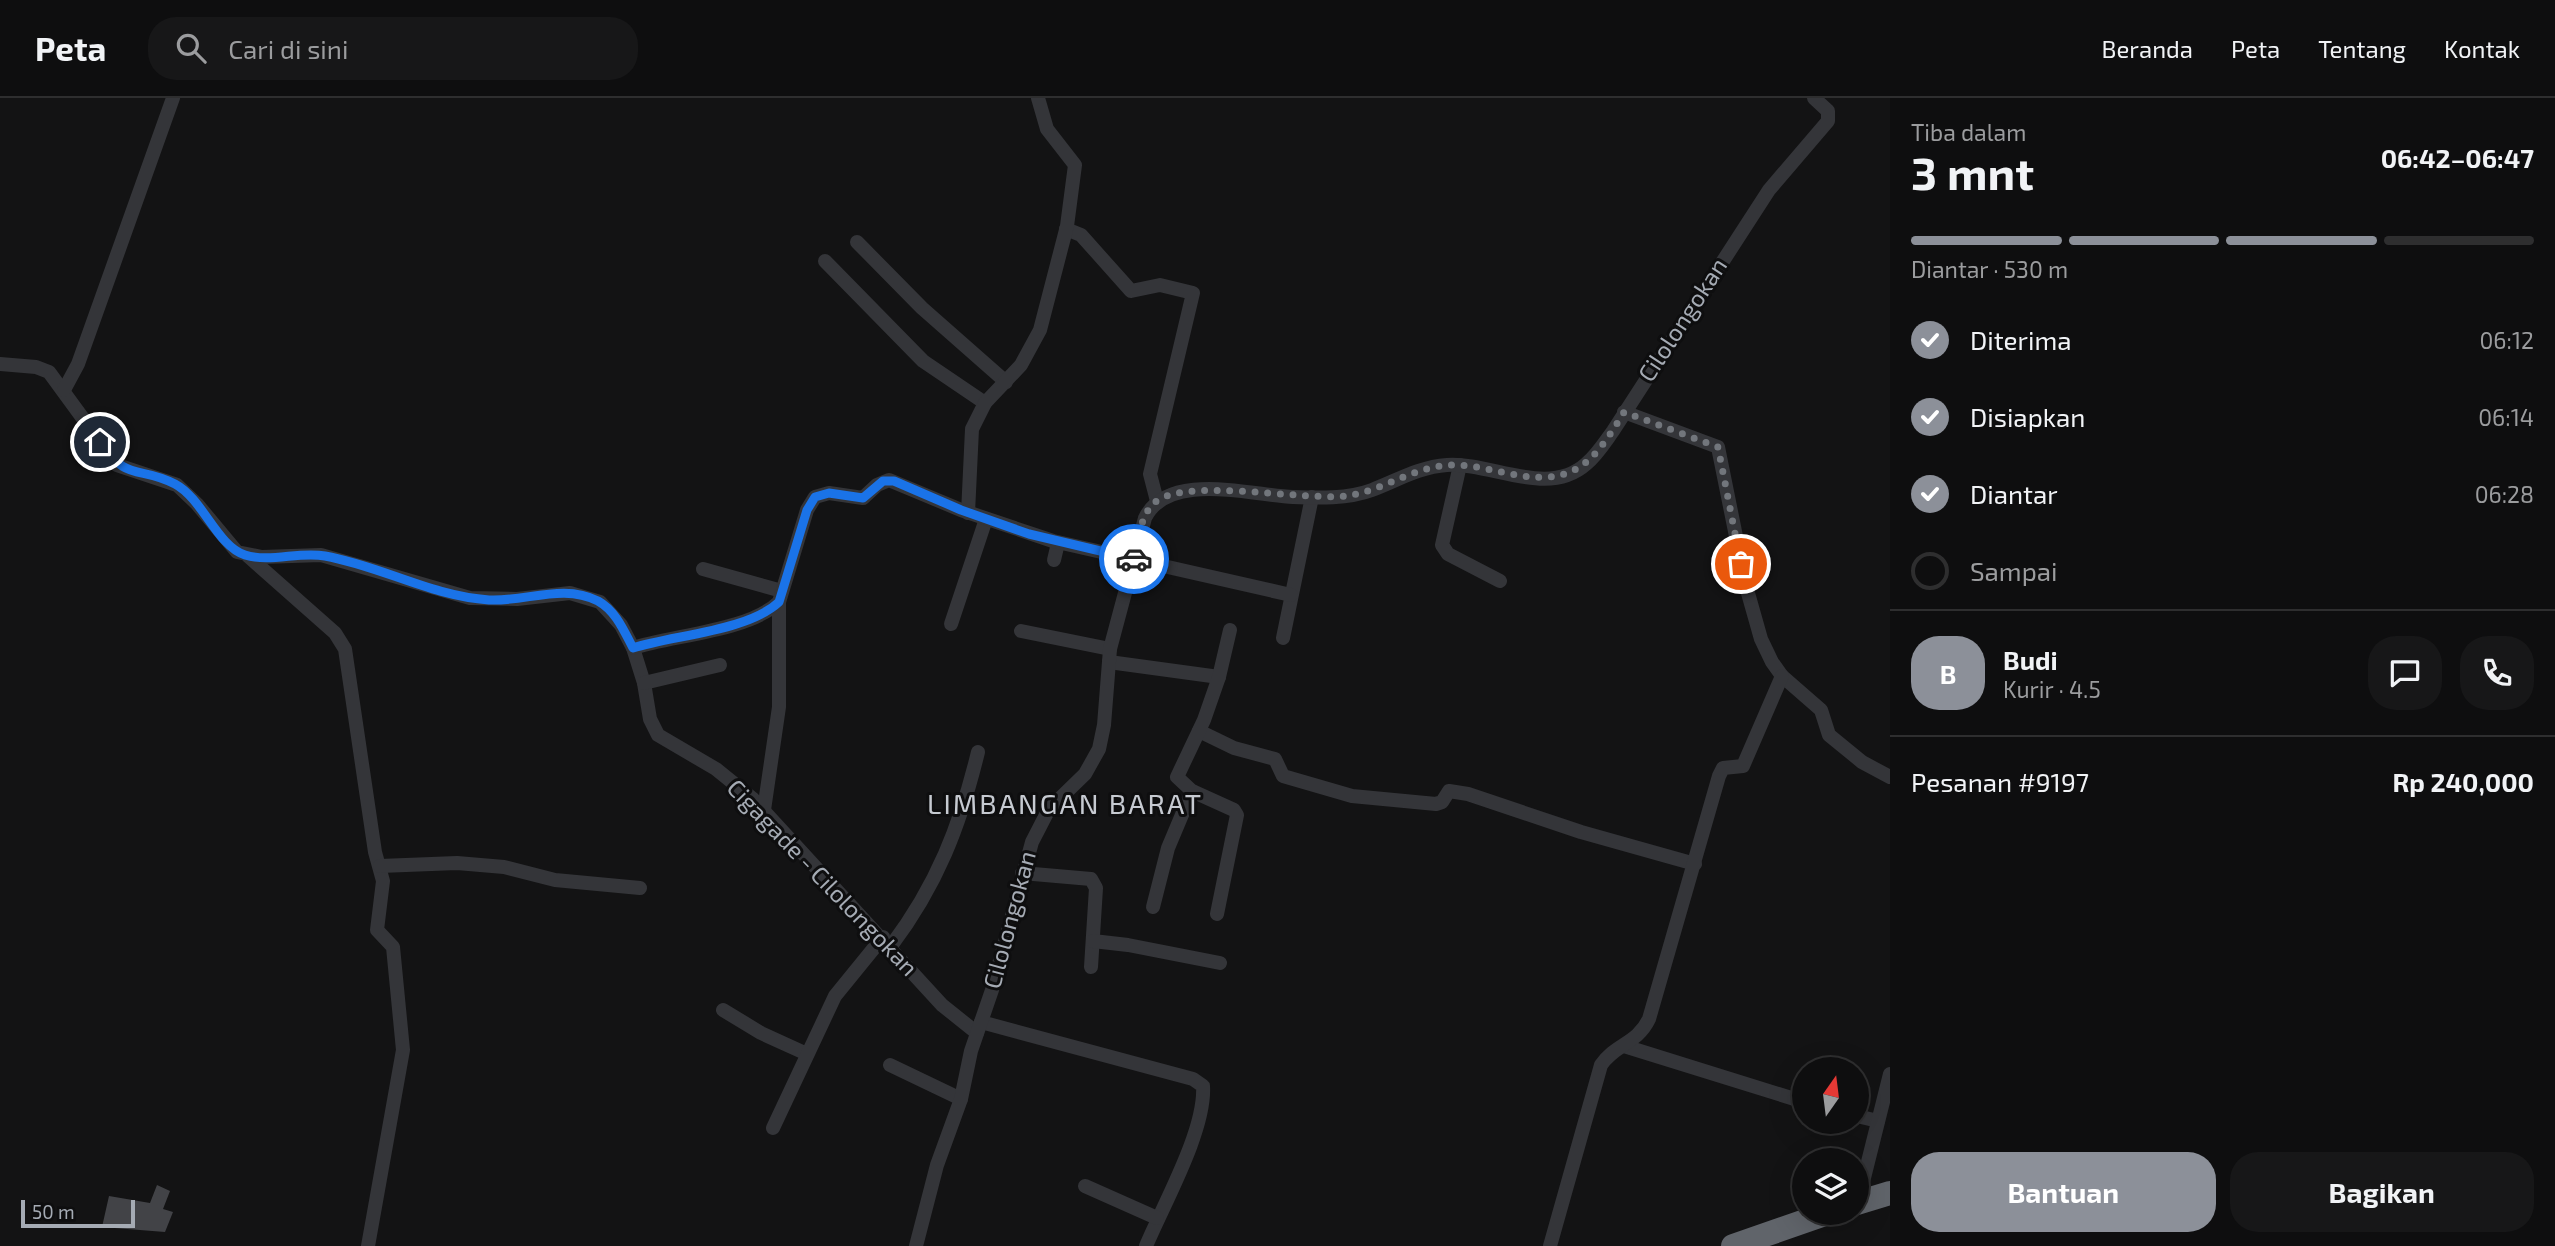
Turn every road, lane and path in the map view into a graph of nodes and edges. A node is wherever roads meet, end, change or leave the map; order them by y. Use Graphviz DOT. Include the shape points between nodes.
graph roads {
  1 [pos="173,98"];
  2 [pos="1038,98"];
  3 [pos="1814,98"];
  4 [pos="1066,227"];
  5 [pos="857,242"];
  6 [pos="825,261"];
  7 [pos="0,364"];
  8 [pos="1006,382"];
  9 [pos="64,390"];
  10 [pos="985,403"];
  11 [pos="1624,412"];
  12 [pos="1460,465"];
  13 [pos="1312,497"];
  14 [pos="1157,501"];
  15 [pos="968,513"];
  16 [pos="986,519"];
  17 [pos="1058,543"];
  18 [pos="248,556"];
  19 [pos="1054,560"];
  20 [pos="1133,560"];
  21 [pos="703,569"];
  22 [pos="1500,581"];
  23 [pos="1291,595"];
  24 [pos="781,596"];
  25 [pos="951,624"];
  26 [pos="1021,631"];
  27 [pos="1230,631"];
  28 [pos="1283,638"];
  29 [pos="633,648"];
  30 [pos="1110,656"];
  31 [pos="720,665"];
  32 [pos="1782,676"];
  33 [pos="1219,677"];
  34 [pos="645,683"];
  35 [pos="1199,731"];
  36 [pos="978,752"];
  37 [pos="1890,777"];
  38 [pos="1192,791"];
  39 [pos="764,810"];
  40 [pos="1695,864"];
  41 [pos="380,866"];
  42 [pos="1022,873"];
  43 [pos="639,888"];
  44 [pos="1153,907"];
  45 [pos="1217,914"];
  46 [pos="1093,941"];
  47 [pos="887,942"];
  48 [pos="1220,963"];
  49 [pos="1091,967"];
  50 [pos="723,1010"];
  51 [pos="979,1028"];
  52 [pos="1624,1046"];
  53 [pos="807,1054"];
  54 [pos="890,1065"];
  55 [pos="1890,1074"];
  56 [pos="1792,1098"];
  57 [pos="961,1099"];
  58 [pos="1869,1119"];
  59 [pos="1878,1121"];
  60 [pos="773,1128"];
  61 [pos="1869,1156"];
  62 [pos="1085,1186"];
  63 [pos="1890,1193"];
  64 [pos="1869,1199"];
  65 [pos="1157,1218"];
  66 [pos="1793,1225"];
  67 [pos="368,1246"];
  68 [pos="916,1246"];
  69 [pos="1146,1246"];
  70 [pos="1550,1246"];
  71 [pos="1732,1246"];
  1 -- 9 [label="street" via="78,364"];
  2 -- 4 [label="street" via="1047,129 1075,165"];
  3 -- 11 [label="street, Cilolongokan" via="1828,111 1828,121 1769,190"];
  4 -- 8 [label="street" via="1040,330"];
  4 -- 14 [label="street" via="1081,235 1133,292 1160,285 1193,293 1150,474"];
  5 -- 8 [label="street" via="922,308"];
  6 -- 10 [label="street" via="917,356"];
  7 -- 9 [label="street" via="37,367 49,372"];
  8 -- 10 [label="street"];
  9 -- 18 [label="street" via="117,465 177,485 237,552"];
  10 -- 15 [label="street" via="969,444"];
  11 -- 12 [label="street, Cilolongokan" via="1586,464 1563,476 1542,479"];
  11 -- 32 [label="street" via="1716,444 1720,450 1746,586 1761,639"];
  12 -- 13 [label="street, Cilolongokan" via="1421,469 1360,493"];
  12 -- 22 [label="street" via="1442,545 1448,554"];
  13 -- 14 [label="street, Cilolongokan" via="1200,489"];
  13 -- 23 [label="street"];
  14 -- 20 [label="street, Cilolongokan" via="1145,518"];
  15 -- 16 [label="street"];
  15 -- 24 [label="street" via="889,480 859,499 821,493 807,510"];
  16 -- 17 [label="street"];
  16 -- 25 [label="street"];
  17 -- 19 [label="street"];
  17 -- 20 [label="street"];
  18 -- 29 [label="street, Cigagade - Cilolongokan" via="321,555 470,598 570,593 600,602 621,625"];
  18 -- 41 [label="street" via="335,634 345,649"];
  20 -- 23 [label="street"];
  20 -- 30 [label="street, Cilolongokan"];
  21 -- 24 [label="street"];
  23 -- 28 [label="street"];
  24 -- 29 [label="street" via="764,613 736,623"];
  24 -- 39 [label="street" via="779,707"];
  26 -- 30 [label="street"];
  27 -- 33 [label="street"];
  29 -- 34 [label="street, Cigagade - Cilolongokan"];
  30 -- 33 [label="street"];
  30 -- 42 [label="street, Cilolongokan" via="1099,749 1085,774 1061,795 1040,824"];
  31 -- 34 [label="street"];
  32 -- 37 [label="street" via="1821,710 1829,735 1862,762"];
  32 -- 40 [label="street" via="1743,766 1721,771"];
  33 -- 35 [label="street"];
  34 -- 39 [label="street, Cigagade - Cilolongokan" via="650,719 658,735 716,769"];
  35 -- 38 [label="street" via="1177,777"];
  35 -- 40 [label="street" via="1239,750 1275,759 1283,776 1352,796 1436,804 1449,791 1468,794"];
  36 -- 47 [label="street" via="964,812 943,863 913,917"];
  38 -- 44 [label="street" via="1168,848"];
  38 -- 45 [label="street" via="1237,815"];
  39 -- 47 [label="street, Cigagade - Cilolongokan"];
  40 -- 52 [label="street" via="1656,1003 1644,1031"];
  41 -- 43 [label="street" via="457,863 518,869 555,880"];
  41 -- 67 [label="street" via="383,887 377,930 393,947 402,1050"];
  42 -- 46 [label="street" via="1091,879 1096,888"];
  42 -- 51 [label="street, Cilolongokan"];
  46 -- 48 [label="street"];
  46 -- 49 [label="street"];
  47 -- 51 [label="street, Cigagade - Cilolongokan" via="942,1004"];
  47 -- 53 [label="street" via="835,996"];
  50 -- 53 [label="street"];
  51 -- 57 [label="street, Cilolongokan"];
  51 -- 65 [label="street" via="1199,1082 1203,1092 1186,1160"];
  52 -- 56 [label="street"];
  52 -- 70 [label="street" via="1601,1065"];
  53 -- 60 [label="street"];
  54 -- 57 [label="street"];
  55 -- 59 [label="street"];
  57 -- 68 [label="street, Cilolongokan" via="937,1165"];
  58 -- 59 [label="street"];
  59 -- 61 [label="street"];
  62 -- 65 [label="street"];
  63 -- 64 [label="highway"];
  65 -- 69 [label="street"];
  66 -- 71 [label="highway"];
}
